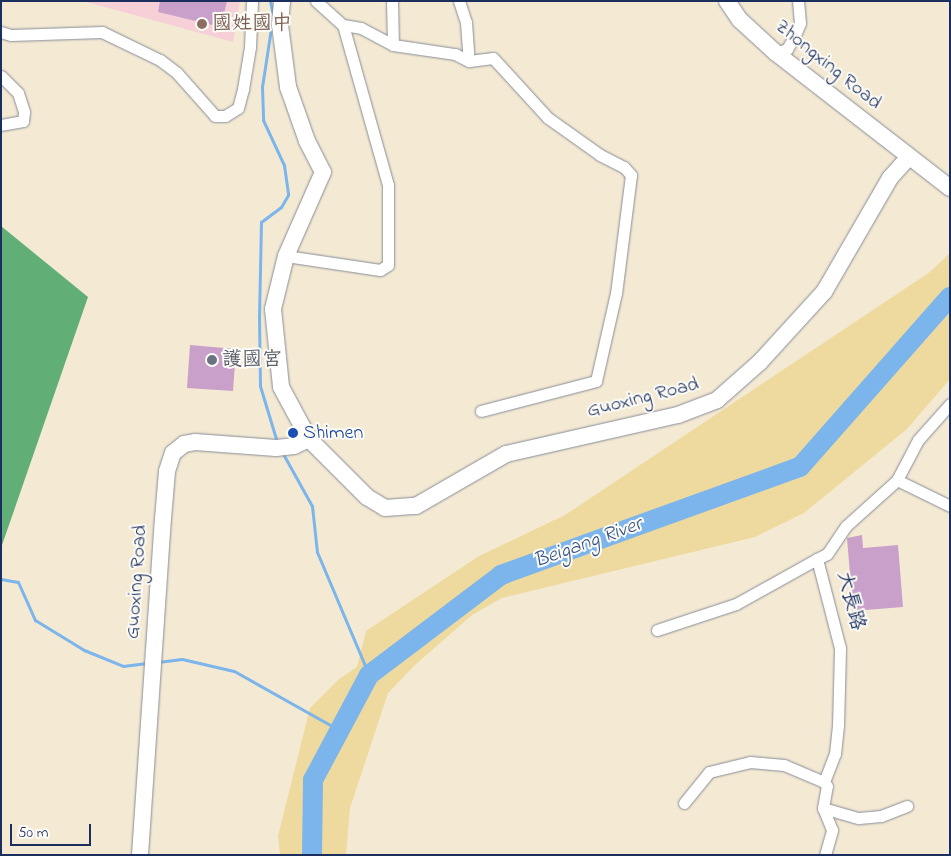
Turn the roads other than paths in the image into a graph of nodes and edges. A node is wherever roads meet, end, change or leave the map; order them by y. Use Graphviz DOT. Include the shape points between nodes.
graph roads {
  1 [pos="252,1"];
  2 [pos="282,1"];
  3 [pos="316,1"];
  4 [pos="392,1"];
  5 [pos="459,1"];
  6 [pos="727,1"];
  7 [pos="798,1"];
  8 [pos="343,25"];
  9 [pos="1,32"];
  10 [pos="393,46"];
  11 [pos="776,53"];
  12 [pos="469,61"];
  13 [pos="1,76"];
  14 [pos="1,125"];
  15 [pos="909,157"];
  16 [pos="946,185"];
  17 [pos="286,256"];
  18 [pos="950,404"];
  19 [pos="481,412"];
  20 [pos="309,439"];
  21 [pos="897,480"];
  22 [pos="950,506"];
  23 [pos="817,559"];
  24 [pos="657,630"];
  25 [pos="824,782"];
  26 [pos="684,803"];
  27 [pos="908,806"];
  28 [pos="823,808"];
  29 [pos="140,855"];
  30 [pos="825,855"];
  1 -- 9 [label="street" via="250,47 243,89 238,108 225,116 215,116 177,72 160,60 102,32 11,35"];
  2 -- 17 [label="street, Guoxing Road" via="280,25 288,87 307,141 323,172"];
  3 -- 8 [label="street"];
  4 -- 10 [label="street"];
  5 -- 12 [label="street" via="466,22"];
  6 -- 11 [label="street, Zhongxing Road" via="740,20"];
  7 -- 11 [label="street" via="800,23 795,35 787,49"];
  8 -- 10 [label="street" via="361,28"];
  8 -- 17 [label="street" via="388,185 388,265 380,270"];
  10 -- 12 [label="street" via="455,54"];
  11 -- 15 [label="street, Zhongxing Road"];
  12 -- 19 [label="street" via="493,58 548,118 600,155 624,167 631,175 616,293 596,382"];
  13 -- 14 [label="street" via="18,93 24,112 22,121"];
  15 -- 16 [label="street"];
  15 -- 20 [label="street, Guoxing Road" via="890,178 824,292 760,362 717,400 700,408 506,454 425,501 397,510 385,508 367,497"];
  17 -- 20 [label="street, Guoxing Road" via="273,309 275,343 282,387"];
  18 -- 21 [label="street, 大長路" via="918,440"];
  20 -- 29 [label="street, Guoxing Road" via="294,446 276,448 196,442 184,444 172,452 163,519"];
  21 -- 22 [label="street"];
  21 -- 23 [label="street, 大長路" via="846,526 827,554"];
  23 -- 24 [label="street" via="736,604"];
  23 -- 25 [label="street, 大長路" via="840,648 838,726 834,754"];
  25 -- 26 [label="street" via="784,765 750,762 709,772"];
  25 -- 28 [label="street, 大長路" via="827,786"];
  27 -- 28 [label="street" via="881,816 858,818"];
  28 -- 30 [label="street, 大長路" via="832,830"];
}
